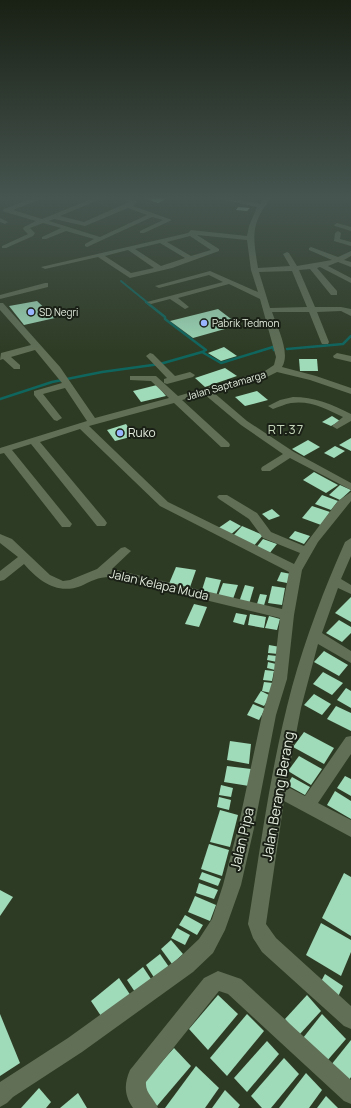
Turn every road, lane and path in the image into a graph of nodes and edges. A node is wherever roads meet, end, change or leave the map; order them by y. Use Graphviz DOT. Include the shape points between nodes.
graph roads {
  1 [pos="122,250"];
  2 [pos="132,250"];
  3 [pos="175,250"];
  4 [pos="215,250"];
  5 [pos="252,250"];
  6 [pos="313,250"];
  7 [pos="287,254"];
  8 [pos="100,255"];
  9 [pos="350,255"];
  10 [pos="190,259"];
  11 [pos="338,260"];
  12 [pos="320,265"];
  13 [pos="351,265"];
  14 [pos="45,267"];
  15 [pos="312,267"];
  16 [pos="160,268"];
  17 [pos="295,268"];
  18 [pos="255,270"];
  19 [pos="191,278"];
  20 [pos="351,281"];
  21 [pos="230,282"];
  22 [pos="45,285"];
  23 [pos="159,286"];
  24 [pos="205,288"];
  25 [pos="334,293"];
  26 [pos="0,297"];
  27 [pos="172,297"];
  28 [pos="264,298"];
  29 [pos="151,302"];
  30 [pos="0,305"];
  31 [pos="186,308"];
  32 [pos="268,310"];
  33 [pos="312,310"];
  34 [pos="351,314"];
  35 [pos="10,316"];
  36 [pos="0,319"];
  37 [pos="324,342"];
  38 [pos="38,346"];
  39 [pos="2,356"];
  40 [pos="337,356"];
  41 [pos="351,359"];
  42 [pos="154,362"];
  43 [pos="17,367"];
  44 [pos="277,369"];
  45 [pos="190,375"];
  46 [pos="133,378"];
  47 [pos="173,379"];
  48 [pos="65,381"];
  49 [pos="160,383"];
  50 [pos="348,389"];
  51 [pos="206,391"];
  52 [pos="176,398"];
  53 [pos="273,406"];
  54 [pos="350,416"];
  55 [pos="57,418"];
  56 [pos="93,422"];
  57 [pos="82,425"];
  58 [pos="337,426"];
  59 [pos="33,440"];
  60 [pos="225,445"];
  61 [pos="3,450"];
  62 [pos="290,454"];
  63 [pos="266,469"];
  64 [pos="351,487"];
  65 [pos="351,495"];
  66 [pos="222,497"];
  67 [pos="101,523"];
  68 [pos="66,524"];
  69 [pos="0,538"];
  70 [pos="351,542"];
  71 [pos="125,551"];
  72 [pos="306,551"];
  73 [pos="24,558"];
  74 [pos="296,570"];
  75 [pos="101,573"];
  76 [pos="0,577"];
  77 [pos="334,580"];
  78 [pos="351,590"];
  79 [pos="287,614"];
  80 [pos="315,635"];
  81 [pos="351,658"];
  82 [pos="351,742"];
  83 [pos="277,789"];
  84 [pos="307,806"];
  85 [pos="351,829"];
  86 [pos="351,1017"];
  87 [pos="351,1094"];
  88 [pos="0,1096"];
  89 [pos="147,1108"];
  1 -- 8 [label="street"];
  2 -- 16 [label="street"];
  3 -- 10 [label="street"];
  4 -- 10 [label="street"];
  5 -- 18 [label="street, Jalan Saptamarga"];
  6 -- 11 [label="street"];
  7 -- 17 [label="street"];
  8 -- 14 [label="street"];
  8 -- 16 [label="street" via="129,276"];
  9 -- 11 [label="street"];
  10 -- 16 [label="street"];
  11 -- 12 [label="street"];
  11 -- 13 [label="street"];
  12 -- 15 [label="street"];
  12 -- 20 [label="street"];
  15 -- 17 [label="street"];
  15 -- 25 [label="street"];
  17 -- 18 [label="street"];
  17 -- 33 [label="street"];
  18 -- 28 [label="street, Jalan Saptamarga"];
  19 -- 21 [label="street" via="210,273"];
  19 -- 23 [label="street"];
  19 -- 24 [label="street"];
  21 -- 24 [label="street"];
  21 -- 28 [label="street"];
  22 -- 26 [label="street"];
  24 -- 27 [label="street"];
  27 -- 29 [label="street"];
  27 -- 31 [label="street"];
  28 -- 32 [label="street, Jalan Saptamarga"];
  30 -- 35 [label="street"];
  32 -- 33 [label="street"];
  32 -- 44 [label="street, Jalan Saptamarga" via="282,360"];
  33 -- 34 [label="street" via="341,309"];
  33 -- 37 [label="street"];
  35 -- 36 [label="street"];
  35 -- 38 [label="street"];
  38 -- 39 [label="street"];
  38 -- 48 [label="street"];
  39 -- 43 [label="street"];
  40 -- 41 [label="street"];
  42 -- 47 [label="street"];
  44 -- 50 [label="street"];
  44 -- 51 [label="street, Jalan Saptamarga"];
  45 -- 47 [label="street"];
  46 -- 49 [label="street" via="151,377"];
  47 -- 49 [label="street"];
  48 -- 55 [label="street" via="37,393"];
  48 -- 56 [label="street"];
  49 -- 52 [label="street"];
  51 -- 52 [label="street, Jalan Saptamarga"];
  51 -- 62 [label="street" via="244,423"];
  52 -- 56 [label="street, Jalan Saptamarga"];
  52 -- 60 [label="street"];
  53 -- 54 [label="street" via="291,399 312,400"];
  54 -- 58 [label="street"];
  56 -- 57 [label="street, Jalan Saptamarga"];
  57 -- 59 [label="street, Jalan Saptamarga"];
  57 -- 74 [label="street" via="164,504"];
  59 -- 61 [label="street, Jalan Saptamarga"];
  59 -- 67 [label="street"];
  61 -- 68 [label="street"];
  62 -- 63 [label="street"];
  62 -- 64 [label="street"];
  65 -- 72 [label="street, Jalan Pipa"];
  66 -- 72 [label="street" via="253,516 267,535"];
  69 -- 73 [label="street, Jalan Kelapa Muda" via="8,542"];
  70 -- 77 [label="street, Jalan Berang Berang"];
  71 -- 75 [label="street"];
  72 -- 74 [label="street, Jalan Pipa"];
  73 -- 75 [label="street, Jalan Kelapa Muda" via="44,576 65,586"];
  73 -- 76 [label="street"];
  74 -- 79 [label="street, Jalan Pipa"];
  75 -- 79 [label="street, Jalan Kelapa Muda"];
  77 -- 78 [label="street"];
  77 -- 80 [label="street, Jalan Berang Berang"];
  79 -- 88 [label="street, Jalan Pipa" via="280,679 269,715 246,828 219,924 206,946 186,965 144,996"];
  80 -- 81 [label="street"];
  80 -- 83 [label="street, Jalan Berang Berang" via="293,709"];
  82 -- 84 [label="street"];
  83 -- 84 [label="street"];
  83 -- 86 [label="street, Jalan Berang Berang" via="259,932 269,945"];
  84 -- 85 [label="street"];
  87 -- 89 [label="street" via="234,986 218,982 210,986 137,1077 135,1093"];
}
